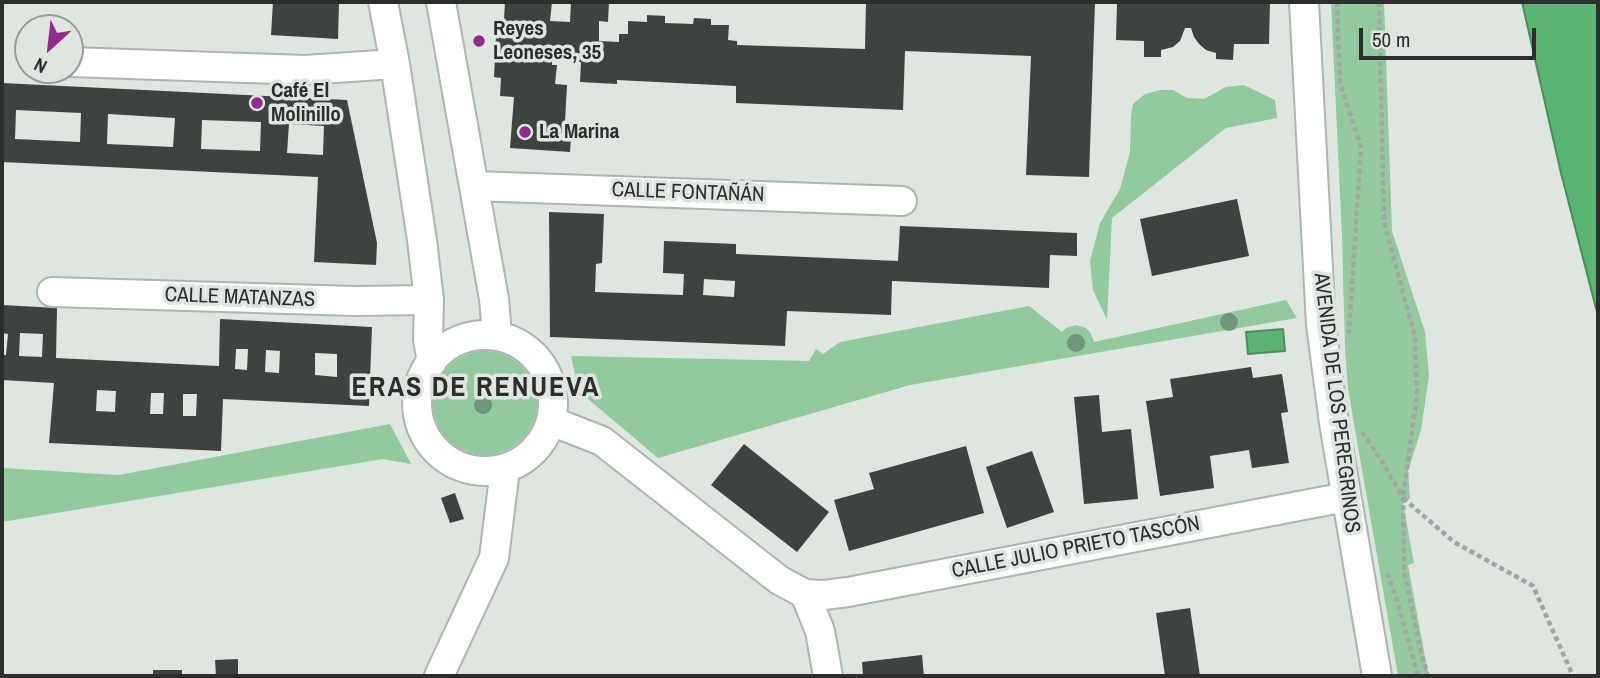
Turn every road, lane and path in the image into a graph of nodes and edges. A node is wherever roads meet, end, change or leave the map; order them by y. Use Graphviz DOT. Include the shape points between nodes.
graph roads {
  1 [pos="383,2"];
  2 [pos="441,2"];
  3 [pos="1304,2"];
  4 [pos="1338,2"];
  5 [pos="1379,2"];
  6 [pos="84,63"];
  7 [pos="395,64"];
  8 [pos="474,186"];
  9 [pos="902,201"];
  10 [pos="52,292"];
  11 [pos="429,300"];
  12 [pos="497,335"];
  13 [pos="1349,338"];
  14 [pos="432,362"];
  15 [pos="551,421"];
  16 [pos="1355,426"];
  17 [pos="1362,432"];
  18 [pos="1364,445"];
  19 [pos="505,469"];
  20 [pos="1346,496"];
  21 [pos="1403,498"];
  22 [pos="806,594"];
  23 [pos="1389,594"];
  24 [pos="439,676"];
  25 [pos="828,676"];
  26 [pos="1377,676"];
  27 [pos="1418,676"];
  28 [pos="1428,676"];
  29 [pos="1573,676"];
  1 -- 7 [label="street"];
  2 -- 8 [label="street"];
  3 -- 20 [label="street, AVENIDA DE LOS PEREGRINOS" via="1321,326"];
  4 -- 13 [label="path" via="1340,83 1361,147"];
  5 -- 21 [label="path" via="1384,222 1415,337 1417,394"];
  6 -- 7 [label="street" via="304,71"];
  7 -- 11 [label="street"];
  8 -- 9 [label="street, CALLE FONTAÑÁN"];
  8 -- 12 [label="street" via="495,299"];
  10 -- 11 [label="street, CALLE MATANZAS"];
  11 -- 14 [label="street"];
  12 -- 14 [label="street" via="463,339 447,346"];
  12 -- 15 [label="street" via="519,341 547,371"];
  14 -- 19 [label="street" via="415,404 434,447 464,468 477,472"];
  15 -- 19 [label="street" via="538,445"];
  15 -- 22 [label="street" via="602,441 779,580"];
  16 -- 17 [label="path"];
  17 -- 18 [label="path"];
  17 -- 21 [label="path"];
  19 -- 24 [label="street" via="494,558"];
  20 -- 22 [label="street, CALLE JULIO PRIETO TASCÓN" via="848,592"];
  20 -- 26 [label="street, AVENIDA DE LOS PEREGRINOS"];
  21 -- 28 [label="path" via="1404,570"];
  21 -- 29 [label="path" via="1454,542 1533,586"];
  22 -- 25 [label="street" via="820,631"];
  23 -- 27 [label="path" via="1384,567"];
}
